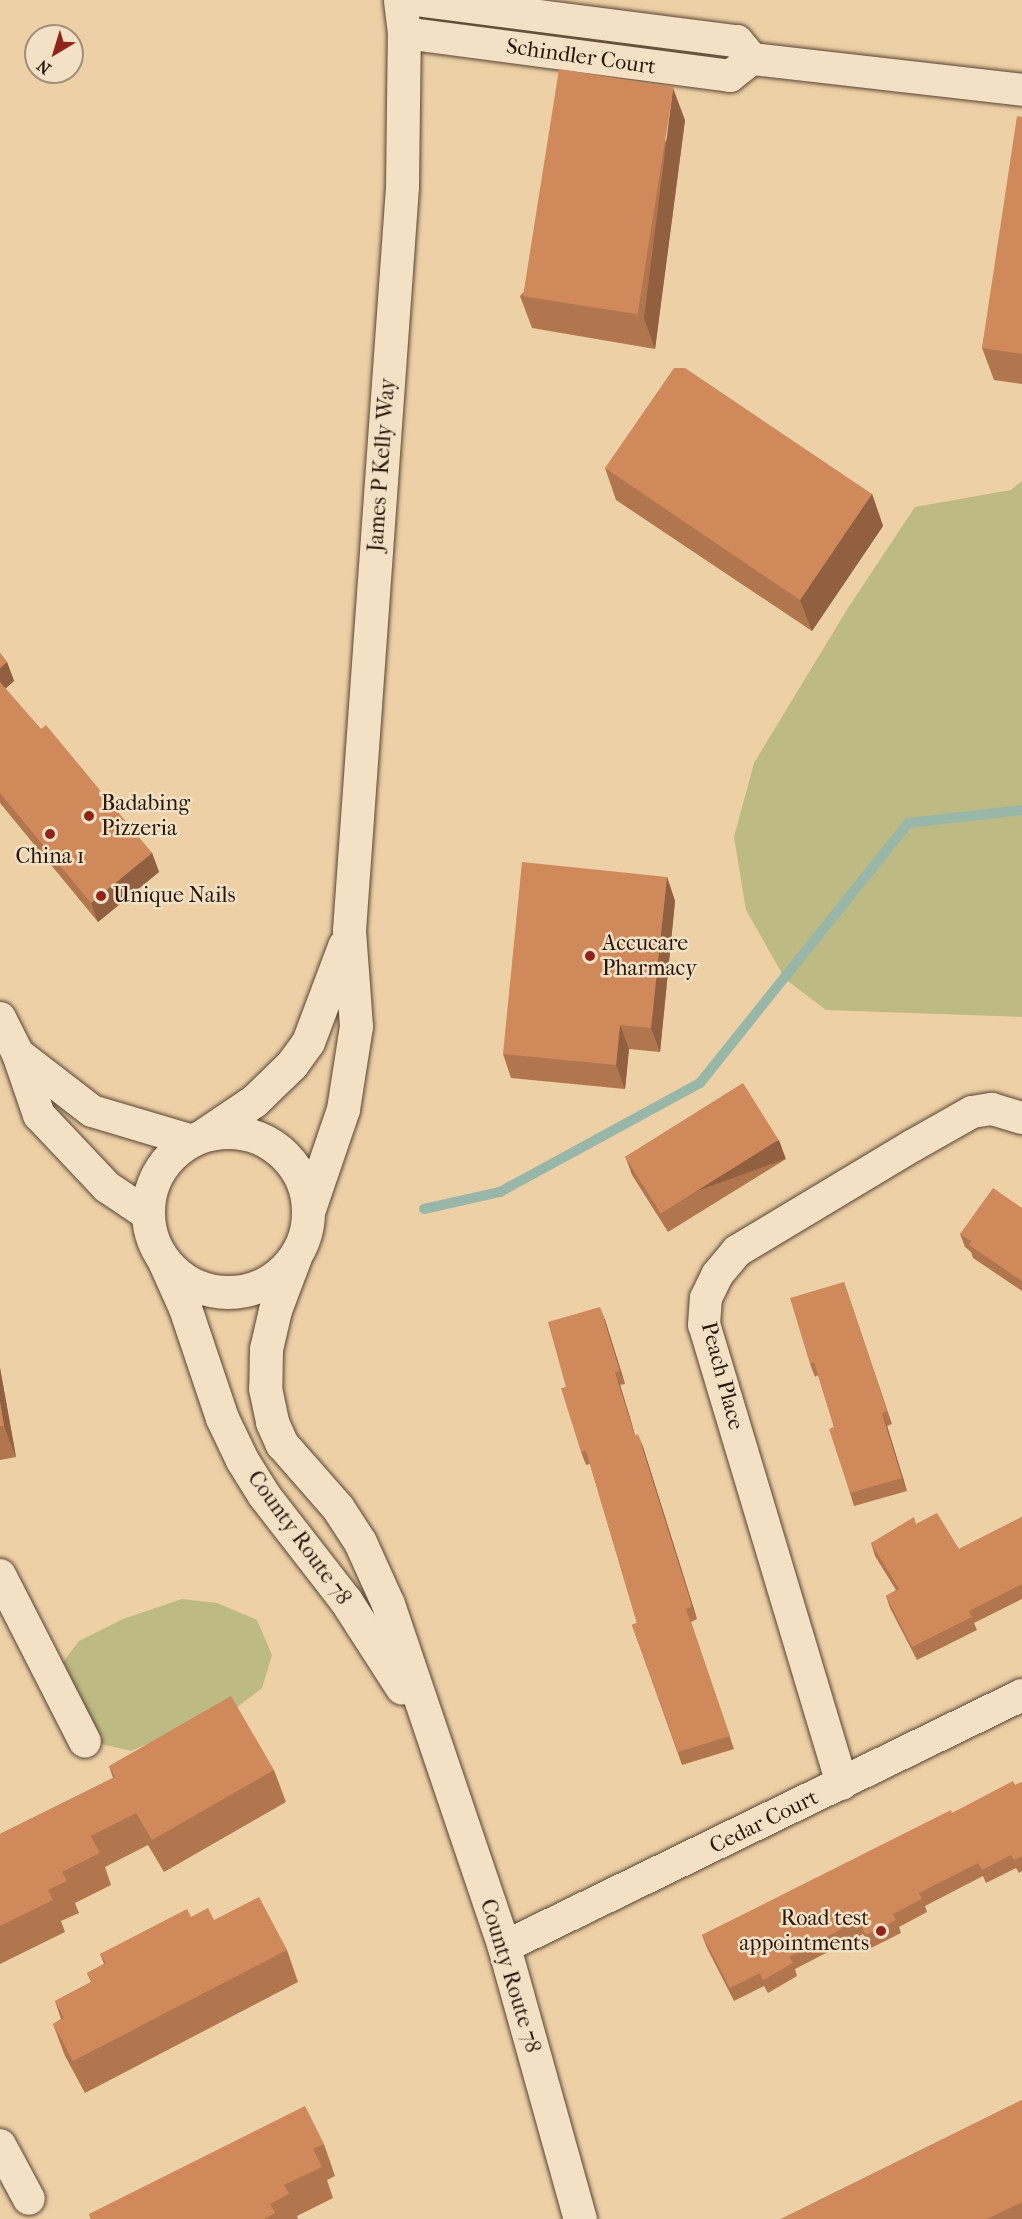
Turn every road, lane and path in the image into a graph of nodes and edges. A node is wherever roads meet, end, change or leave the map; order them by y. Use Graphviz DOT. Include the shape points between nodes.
graph roads {
  1 [pos="400,0"];
  2 [pos="415,0"];
  3 [pos="404,33"];
  4 [pos="752,59"];
  5 [pos="1022,90"];
  6 [pos="349,930"];
  7 [pos="0,1018"];
  8 [pos="9,1060"];
  9 [pos="1022,1118"];
  10 [pos="197,1137"];
  11 [pos="309,1209"];
  12 [pos="147,1214"];
  13 [pos="295,1257"];
  14 [pos="164,1261"];
  15 [pos="0,1575"];
  16 [pos="1022,1695"];
  17 [pos="430,1736"];
  18 [pos="85,1742"];
  19 [pos="842,1784"];
  20 [pos="504,1947"];
  21 [pos="0,2145"];
  22 [pos="29,2199"];
  23 [pos="580,2219"];
  1 -- 3 [label="street, James P Kelly Way"];
  2 -- 4 [label="street, Schindler Court" via="737,41"];
  3 -- 4 [label="street, Schindler Court" via="730,76"];
  3 -- 6 [label="street, James P Kelly Way" via="402,187"];
  4 -- 5 [label="street"];
  6 -- 10 [label="street, James P Kelly Way" via="308,1042 274,1084"];
  6 -- 11 [label="street, James P Kelly Way" via="356,1026 343,1108"];
  7 -- 8 [label="street"];
  8 -- 10 [label="street" via="92,1111"];
  8 -- 12 [label="street" via="39,1115 59,1141 107,1187"];
  9 -- 19 [label="street, Peach Place" via="992,1109 972,1112 903,1151 737,1251 717,1275 706,1298 704,1325"];
  10 -- 11 [label="street" via="229,1131 254,1135 275,1146 293,1163 304,1185"];
  10 -- 12 [label="street" via="158,1171"];
  11 -- 13 [label="street" via="306,1234"];
  12 -- 14 [label="street" via="152,1239"];
  13 -- 14 [label="street" via="278,1276 255,1288 231,1293 190,1282"];
  13 -- 17 [label="street, County Route 78" via="275,1310 266,1349 265,1388 272,1422 282,1444 338,1508 360,1542 388,1604"];
  14 -- 17 [label="street, County Route 78" via="186,1308 222,1418 242,1460 382,1653"];
  15 -- 18 [label="street"];
  16 -- 19 [label="street, Cedar Court"];
  17 -- 20 [label="street, County Route 78"];
  19 -- 20 [label="street, Cedar Court"];
  20 -- 23 [label="street, County Route 78"];
  21 -- 22 [label="street"];
}
